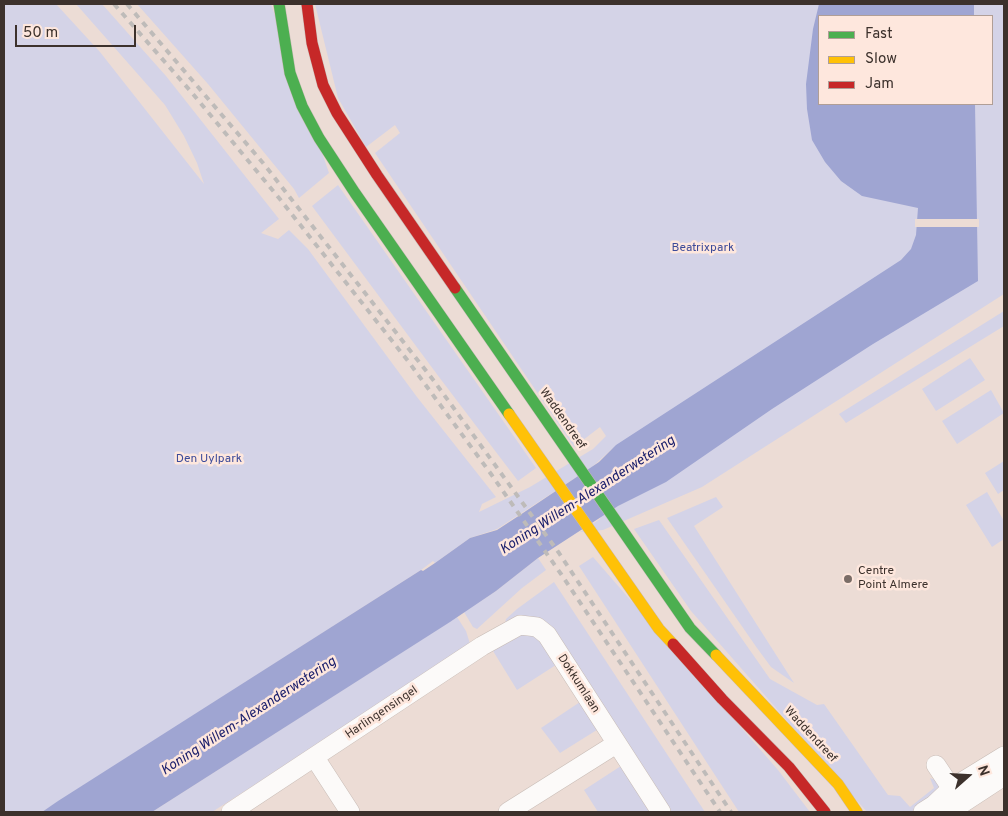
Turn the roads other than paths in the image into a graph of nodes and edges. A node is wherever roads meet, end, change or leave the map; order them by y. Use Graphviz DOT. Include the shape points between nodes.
graph roads {
  1 [pos="279,4"];
  2 [pos="307,4"];
  3 [pos="537,627"];
  4 [pos="616,744"];
  5 [pos="1004,756"];
  6 [pos="315,758"];
  7 [pos="936,766"];
  8 [pos="1004,776"];
  9 [pos="954,801"];
  10 [pos="231,812"];
  11 [pos="350,812"];
  12 [pos="508,812"];
  13 [pos="661,812"];
  14 [pos="826,812"];
  15 [pos="857,812"];
  16 [pos="923,812"];
  1 -- 14 [label="main road" via="296,91 311,123 355,193 659,629 789,767"];
  2 -- 15 [label="main road, Waddendreef" via="323,85 377,175 690,628 838,784"];
  3 -- 4 [label="street, Dokkumlaan" via="547,635"];
  3 -- 6 [label="street, Harlingensingel" via="520,625 509,630"];
  4 -- 12 [label="street"];
  4 -- 13 [label="street, Dokkumlaan"];
  5 -- 9 [label="street"];
  6 -- 10 [label="street, Harlingensingel"];
  6 -- 11 [label="street"];
  7 -- 9 [label="street"];
  8 -- 9 [label="street"];
  9 -- 16 [label="street" via="934,805"];
}
